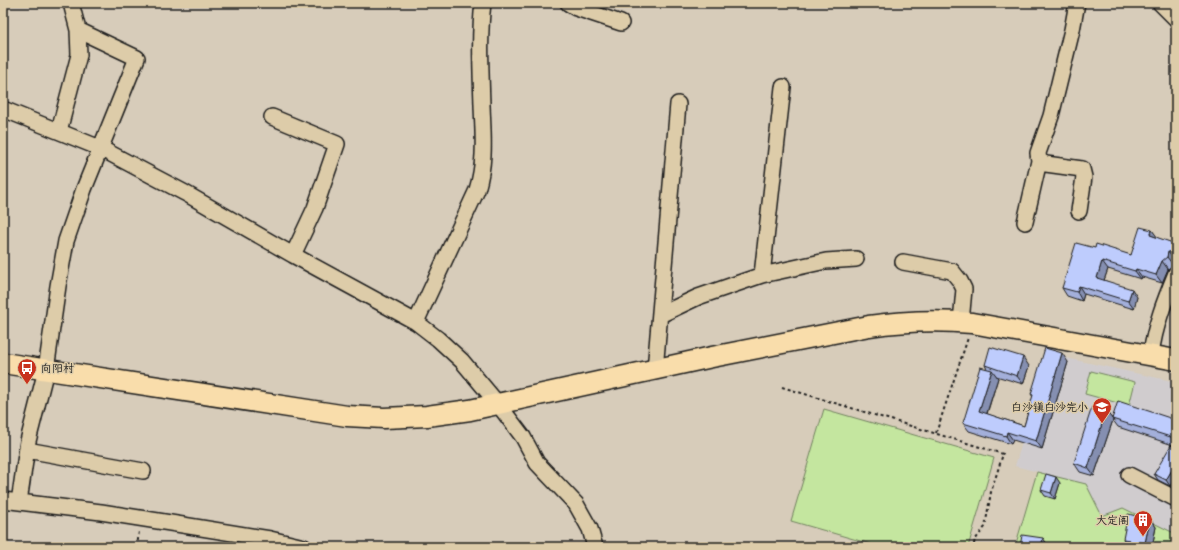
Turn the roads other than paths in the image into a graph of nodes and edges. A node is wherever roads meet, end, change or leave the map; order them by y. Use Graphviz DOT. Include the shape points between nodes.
graph roads {
  1 [pos="71,3"];
  2 [pos="483,3"];
  3 [pos="568,3"];
  4 [pos="1077,3"];
  5 [pos="1160,3"];
  6 [pos="1176,19"];
  7 [pos="621,23"];
  8 [pos="78,30"];
  9 [pos="783,87"];
  10 [pos="678,104"];
  11 [pos="3,109"];
  12 [pos="272,117"];
  13 [pos="59,131"];
  14 [pos="100,148"];
  15 [pos="1040,154"];
  16 [pos="1079,211"];
  17 [pos="1025,222"];
  18 [pos="293,255"];
  19 [pos="856,259"];
  20 [pos="903,262"];
  21 [pos="1176,273"];
  22 [pos="762,275"];
  23 [pos="660,315"];
  24 [pos="416,322"];
  25 [pos="966,323"];
  26 [pos="1151,354"];
  27 [pos="1176,360"];
  28 [pos="3,363"];
  29 [pos="46,370"];
  30 [pos="655,370"];
  31 [pos="498,404"];
  32 [pos="27,450"];
  33 [pos="143,471"];
  34 [pos="1130,475"];
  35 [pos="1176,499"];
  36 [pos="3,500"];
  37 [pos="19,502"];
  38 [pos="304,547"];
  39 [pos="595,547"];
  1 -- 8 [label="street"];
  2 -- 24 [label="street" via="481,32 484,155 480,178 477,190"];
  3 -- 7 [label="street"];
  4 -- 15 [label="street"];
  5 -- 6 [label="street"];
  8 -- 13 [label="street" via="79,56"];
  8 -- 14 [label="street" via="136,58"];
  9 -- 22 [label="street"];
  10 -- 23 [label="street"];
  11 -- 13 [label="street"];
  12 -- 18 [label="street" via="338,144 315,208"];
  13 -- 14 [label="street"];
  14 -- 18 [label="street"];
  14 -- 29 [label="street" via="66,241"];
  15 -- 16 [label="street" via="1046,164 1082,169 1084,177"];
  15 -- 17 [label="street"];
  18 -- 24 [label="street"];
  19 -- 22 [label="street" via="826,261"];
  20 -- 25 [label="street" via="952,271 964,289"];
  21 -- 26 [label="street" via="1159,316"];
  22 -- 23 [label="street" via="703,295"];
  23 -- 30 [label="street"];
  24 -- 31 [label="street" via="451,349"];
  25 -- 26 [label="main road"];
  25 -- 30 [label="main road" via="916,321 869,326"];
  26 -- 27 [label="main road"];
  28 -- 29 [label="main road"];
  29 -- 31 [label="main road" via="347,416 427,416"];
  29 -- 32 [label="street"];
  30 -- 31 [label="main road"];
  31 -- 39 [label="street" via="523,437 537,463 576,504 590,529"];
  32 -- 33 [label="street"];
  32 -- 37 [label="street"];
  34 -- 35 [label="street"];
  36 -- 37 [label="street"];
  37 -- 38 [label="street" via="140,518"];
}
